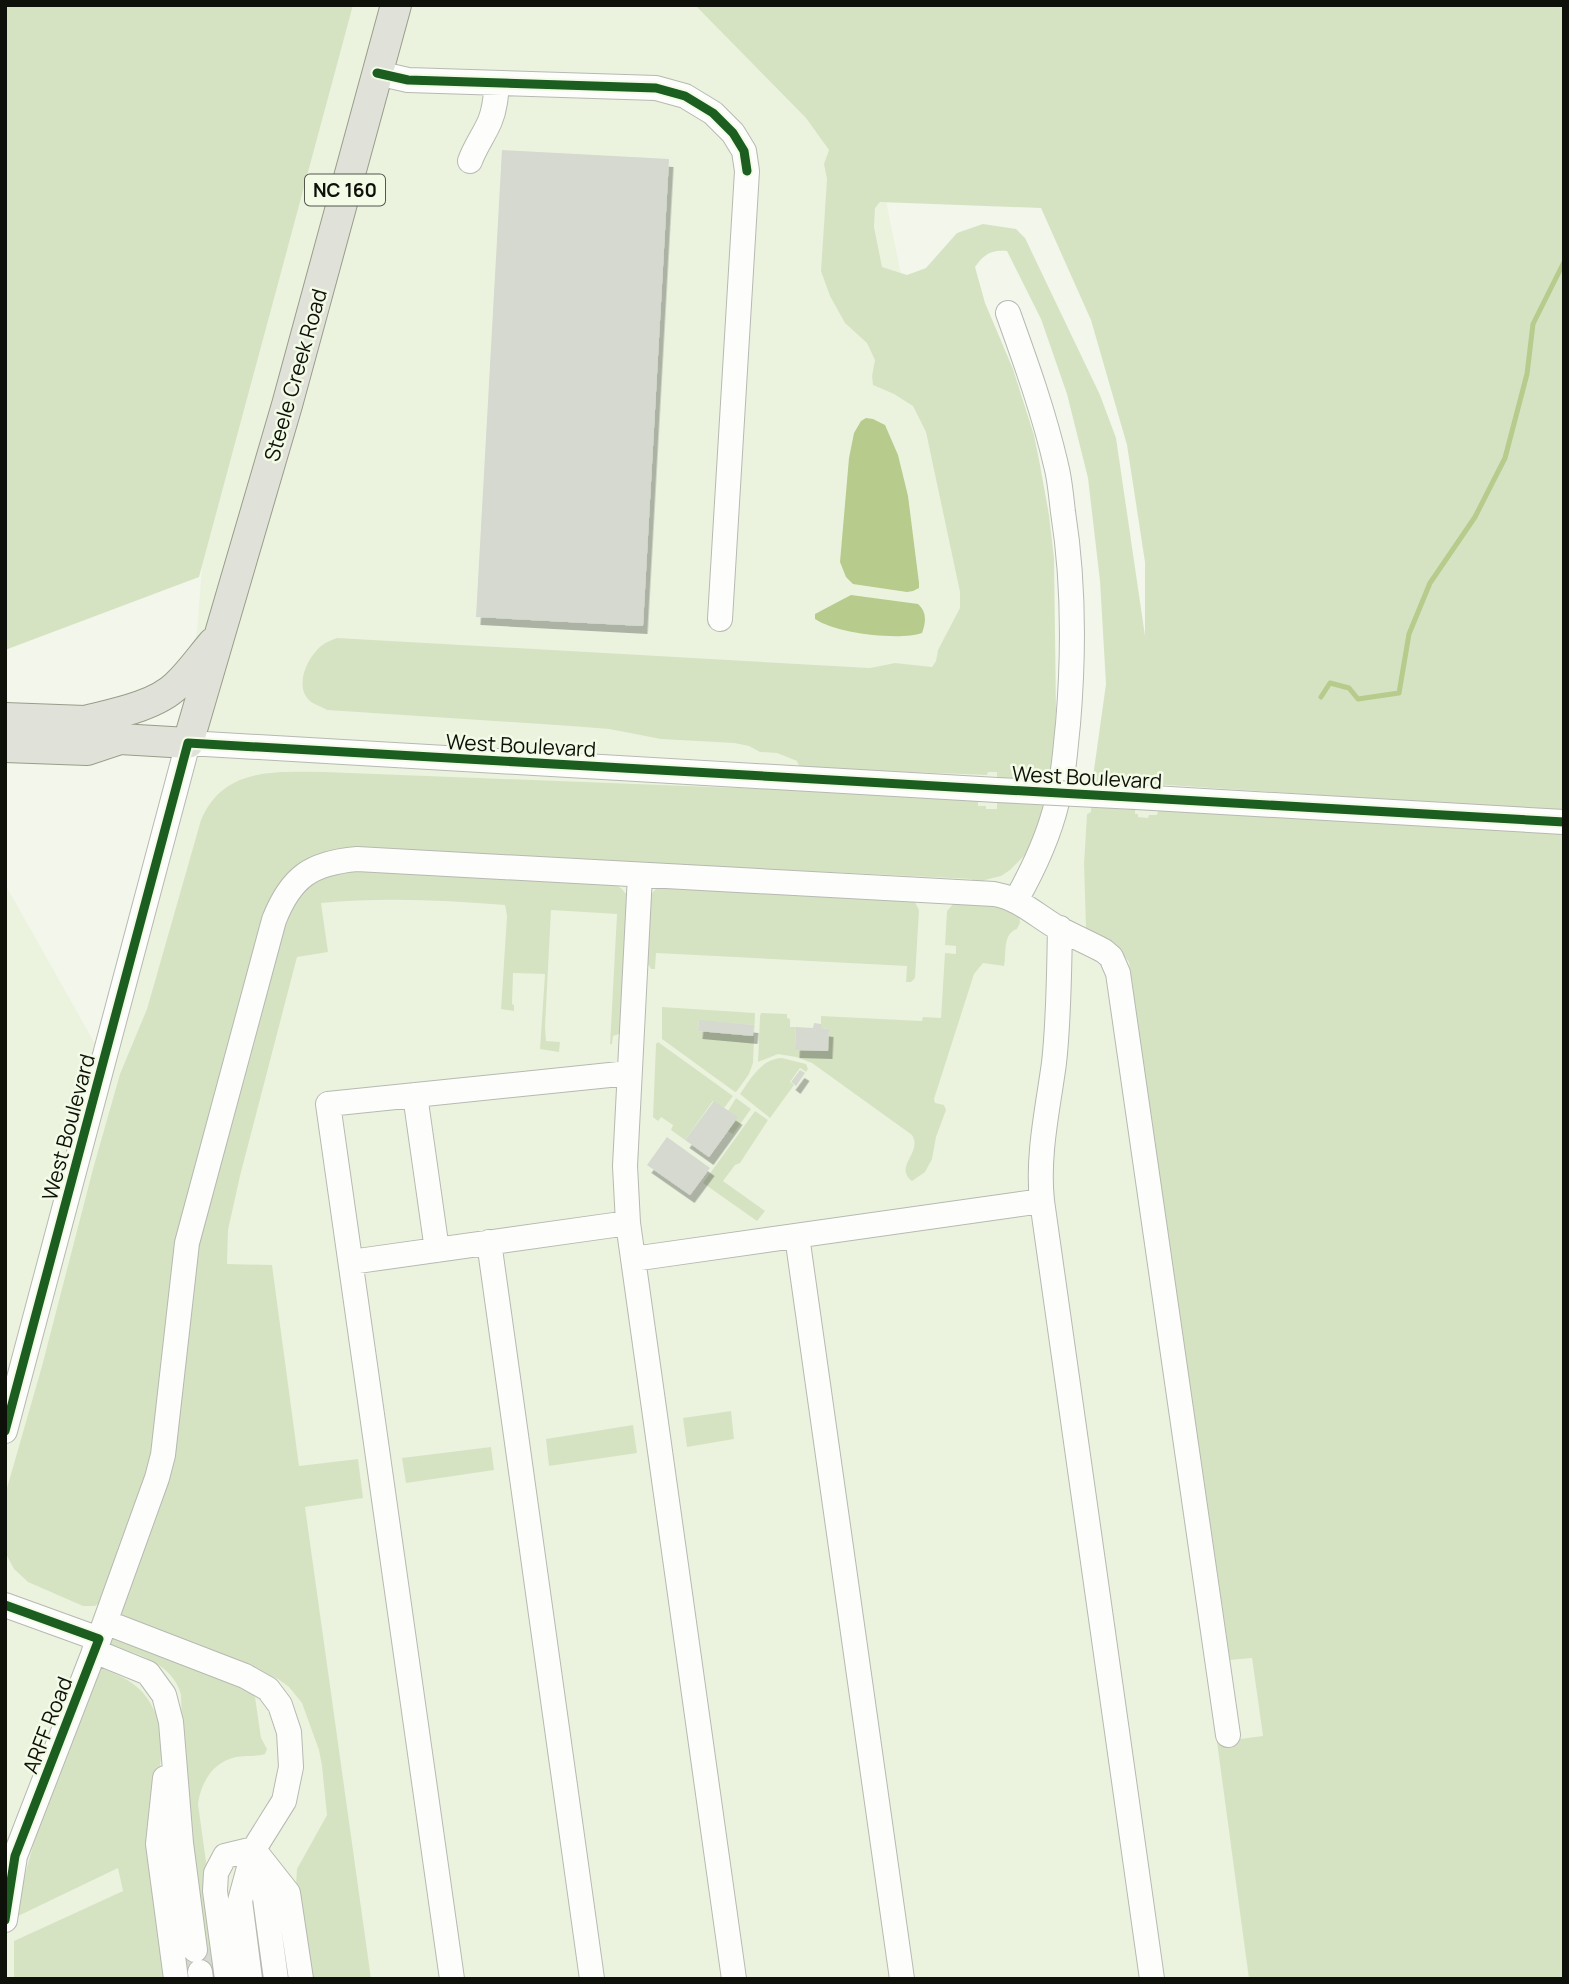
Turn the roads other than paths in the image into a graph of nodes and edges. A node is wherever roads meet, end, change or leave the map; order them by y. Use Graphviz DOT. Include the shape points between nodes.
graph roads {
  1 [pos="396,5"];
  2 [pos="377,74"];
  3 [pos="497,83"];
  4 [pos="470,161"];
  5 [pos="1008,313"];
  6 [pos="720,619"];
  7 [pos="220,635"];
  8 [pos="5,718"];
  9 [pos="85,721"];
  10 [pos="120,739"];
  11 [pos="188,743"];
  12 [pos="5,747"];
  13 [pos="1564,822"];
  14 [pos="640,875"];
  15 [pos="1016,900"];
  16 [pos="1059,929"];
  17 [pos="629,1073"];
  18 [pos="415,1095"];
  19 [pos="1042,1201"];
  20 [pos="628,1223"];
  21 [pos="797,1236"];
  22 [pos="489,1242"];
  23 [pos="437,1250"];
  24 [pos="633,1259"];
  25 [pos="351,1262"];
  26 [pos="5,1432"];
  27 [pos="5,1605"];
  28 [pos="100,1638"];
  29 [pos="171,1722"];
  30 [pos="1228,1735"];
  31 [pos="254,1849"];
  32 [pos="5,1920"];
  33 [pos="193,1970"];
  34 [pos="227,1979"];
  35 [pos="250,1979"];
  36 [pos="263,1979"];
  37 [pos="276,1979"];
  38 [pos="287,1979"];
  39 [pos="301,1979"];
  40 [pos="452,1979"];
  41 [pos="592,1979"];
  42 [pos="734,1979"];
  43 [pos="902,1979"];
  44 [pos="1152,1979"];
  1 -- 2 [label="main road, Steele Creek Road / NC 160"];
  2 -- 3 [label="street" via="408,80"];
  2 -- 7 [label="main road, Steele Creek Road / NC 160"];
  3 -- 4 [label="street" via="491,119"];
  3 -- 6 [label="street" via="656,88 685,96 713,113 744,151 747,171"];
  5 -- 15 [label="street" via="1057,467 1072,604 1063,774 1050,824"];
  7 -- 9 [label="main road" via="176,687 129,710"];
  7 -- 11 [label="main road, Steele Creek Road / NC 160"];
  8 -- 9 [label="main road"];
  9 -- 10 [label="main road"];
  10 -- 11 [label="main road"];
  10 -- 12 [label="main road" via="87,750"];
  11 -- 13 [label="street, West Boulevard, bridge"];
  11 -- 26 [label="street, West Boulevard"];
  14 -- 15 [label="street, ARFF Road" via="994,894"];
  14 -- 17 [label="street"];
  14 -- 28 [label="street, ARFF Road" via="357,859 313,869 283,898 187,1243 158,1478"];
  15 -- 16 [label="street"];
  16 -- 19 [label="street" via="1058,1006 1041,1163"];
  16 -- 30 [label="street" via="1104,951 1116,965 1121,982"];
  17 -- 18 [label="street"];
  17 -- 20 [label="street"];
  18 -- 23 [label="street"];
  18 -- 25 [label="street" via="328,1104"];
  19 -- 21 [label="street"];
  19 -- 44 [label="street"];
  20 -- 22 [label="street"];
  20 -- 24 [label="street"];
  21 -- 24 [label="street"];
  21 -- 43 [label="street"];
  22 -- 23 [label="street"];
  22 -- 41 [label="street"];
  23 -- 25 [label="street"];
  24 -- 42 [label="street"];
  25 -- 40 [label="street"];
  27 -- 28 [label="street"];
  28 -- 29 [label="street" via="148,1673 164,1695"];
  28 -- 31 [label="street" via="245,1676 268,1689 280,1705 289,1732 291,1767 284,1801"];
  28 -- 32 [label="street, ARFF Road" via="15,1856"];
  29 -- 33 [label="street"];
  29 -- 33 [label="street" via="158,1844"];
  31 -- 34 [label="street" via="225,1856 216,1873"];
  31 -- 35 [label="street" via="240,1901"];
  31 -- 36 [label="street" via="252,1898"];
  31 -- 37 [label="street"];
  31 -- 38 [label="street" via="276,1895"];
  31 -- 39 [label="street" via="288,1893"];
}
